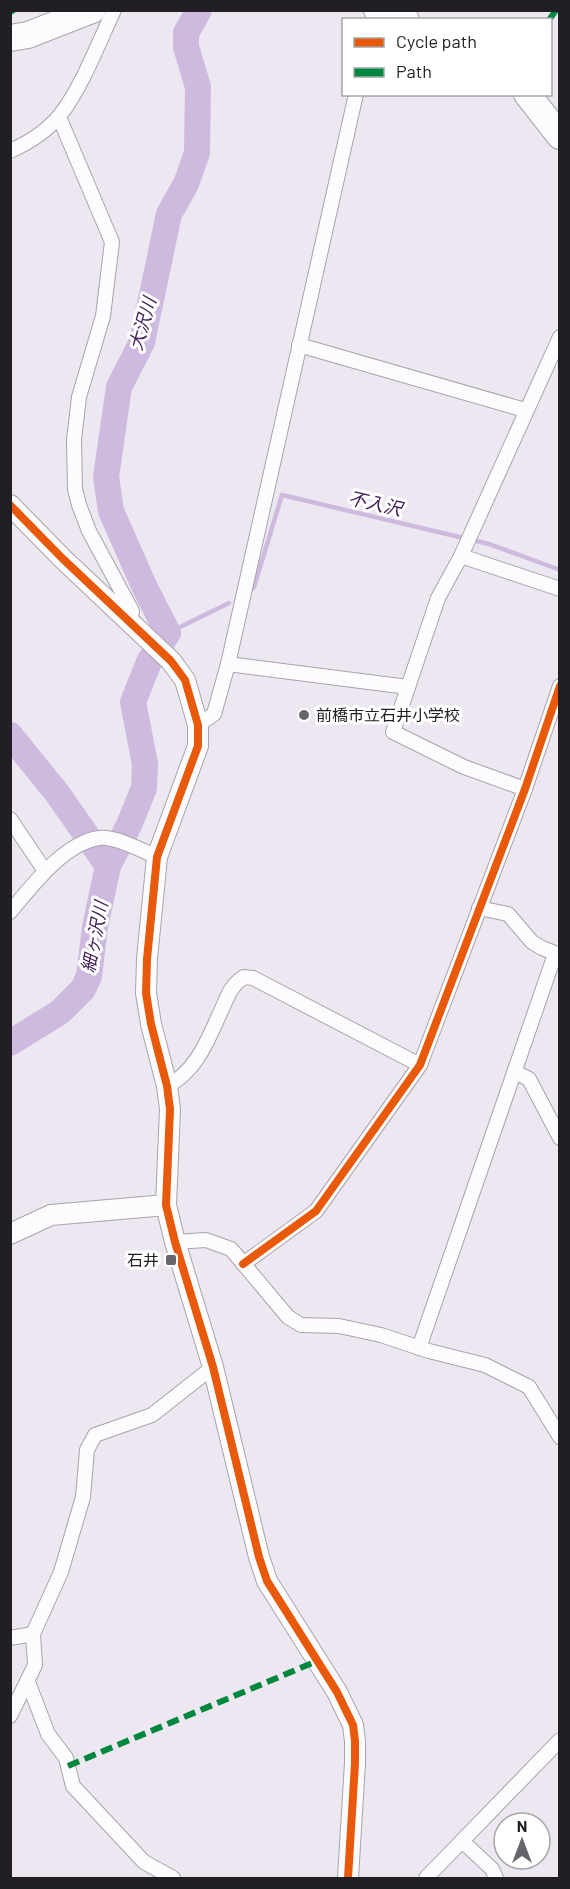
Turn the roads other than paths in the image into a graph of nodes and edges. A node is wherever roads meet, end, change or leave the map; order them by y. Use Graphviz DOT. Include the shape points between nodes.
graph roads {
  1 [pos="92,10"];
  2 [pos="114,10"];
  3 [pos="376,10"];
  4 [pos="400,18"];
  5 [pos="10,38"];
  6 [pos="356,96"];
  7 [pos="529,96"];
  8 [pos="58,117"];
  9 [pos="560,136"];
  10 [pos="10,151"];
  11 [pos="560,337"];
  12 [pos="299,345"];
  13 [pos="525,410"];
  14 [pos="10,505"];
  15 [pos="463,550"];
  16 [pos="560,589"];
  17 [pos="130,621"];
  18 [pos="228,664"];
  19 [pos="560,686"];
  20 [pos="408,687"];
  21 [pos="198,725"];
  22 [pos="525,789"];
  23 [pos="10,819"];
  24 [pos="157,857"];
  25 [pos="45,871"];
  26 [pos="478,908"];
  27 [pos="10,912"];
  28 [pos="557,955"];
  29 [pos="420,1065"];
  30 [pos="515,1072"];
  31 [pos="167,1086"];
  32 [pos="560,1138"];
  33 [pos="166,1204"];
  34 [pos="10,1234"];
  35 [pos="175,1242"];
  36 [pos="243,1264"];
  37 [pos="418,1348"];
  38 [pos="213,1367"];
  39 [pos="560,1437"];
  40 [pos="33,1634"];
  41 [pos="10,1638"];
  42 [pos="28,1682"];
  43 [pos="10,1716"];
  44 [pos="560,1740"];
  45 [pos="462,1841"];
  46 [pos="173,1878"];
  47 [pos="348,1878"];
  48 [pos="426,1878"];
  49 [pos="496,1878"];
  1 -- 5 [label="highway"];
  2 -- 8 [label="street" via="71,99"];
  3 -- 4 [label="highway"];
  6 -- 12 [label="street"];
  7 -- 9 [label="highway"];
  8 -- 10 [label="street"];
  8 -- 17 [label="street" via="112,242 103,316 79,396 74,475 79,505 132,611"];
  11 -- 13 [label="street"];
  12 -- 13 [label="street"];
  12 -- 18 [label="street"];
  13 -- 15 [label="street"];
  14 -- 17 [label="street"];
  15 -- 16 [label="street"];
  15 -- 20 [label="street" via="438,598"];
  17 -- 21 [label="street" via="186,680"];
  18 -- 20 [label="street"];
  18 -- 21 [label="street" via="214,714"];
  19 -- 22 [label="street"];
  20 -- 22 [label="street" via="393,732 464,767"];
  21 -- 24 [label="street" via="198,746"];
  22 -- 26 [label="street"];
  23 -- 25 [label="street"];
  24 -- 25 [label="street" via="101,837 78,846"];
  24 -- 31 [label="street" via="147,993"];
  25 -- 27 [label="street"];
  26 -- 28 [label="street" via="508,914 532,942"];
  26 -- 29 [label="street"];
  28 -- 30 [label="street"];
  29 -- 31 [label="street" via="244,976 233,984 205,1047 182,1078"];
  29 -- 36 [label="street" via="316,1211"];
  30 -- 32 [label="street" via="529,1079"];
  30 -- 37 [label="street"];
  31 -- 33 [label="street" via="170,1109"];
  33 -- 34 [label="street" via="51,1215"];
  33 -- 35 [label="street"];
  35 -- 36 [label="street" via="206,1240 231,1250"];
  35 -- 38 [label="street"];
  36 -- 37 [label="street" via="288,1317 301,1325 339,1326"];
  37 -- 39 [label="street" via="484,1365 529,1387"];
  38 -- 40 [label="street" via="152,1415 95,1435 87,1450 83,1497 61,1572"];
  38 -- 47 [label="street" via="267,1581 337,1692 353,1725 356,1741"];
  40 -- 41 [label="street"];
  40 -- 42 [label="street" via="35,1665"];
  42 -- 43 [label="street"];
  42 -- 46 [label="street" via="48,1734 66,1758 73,1786 144,1862"];
  44 -- 45 [label="street"];
  45 -- 48 [label="street"];
  45 -- 49 [label="street" via="492,1869"];
}
